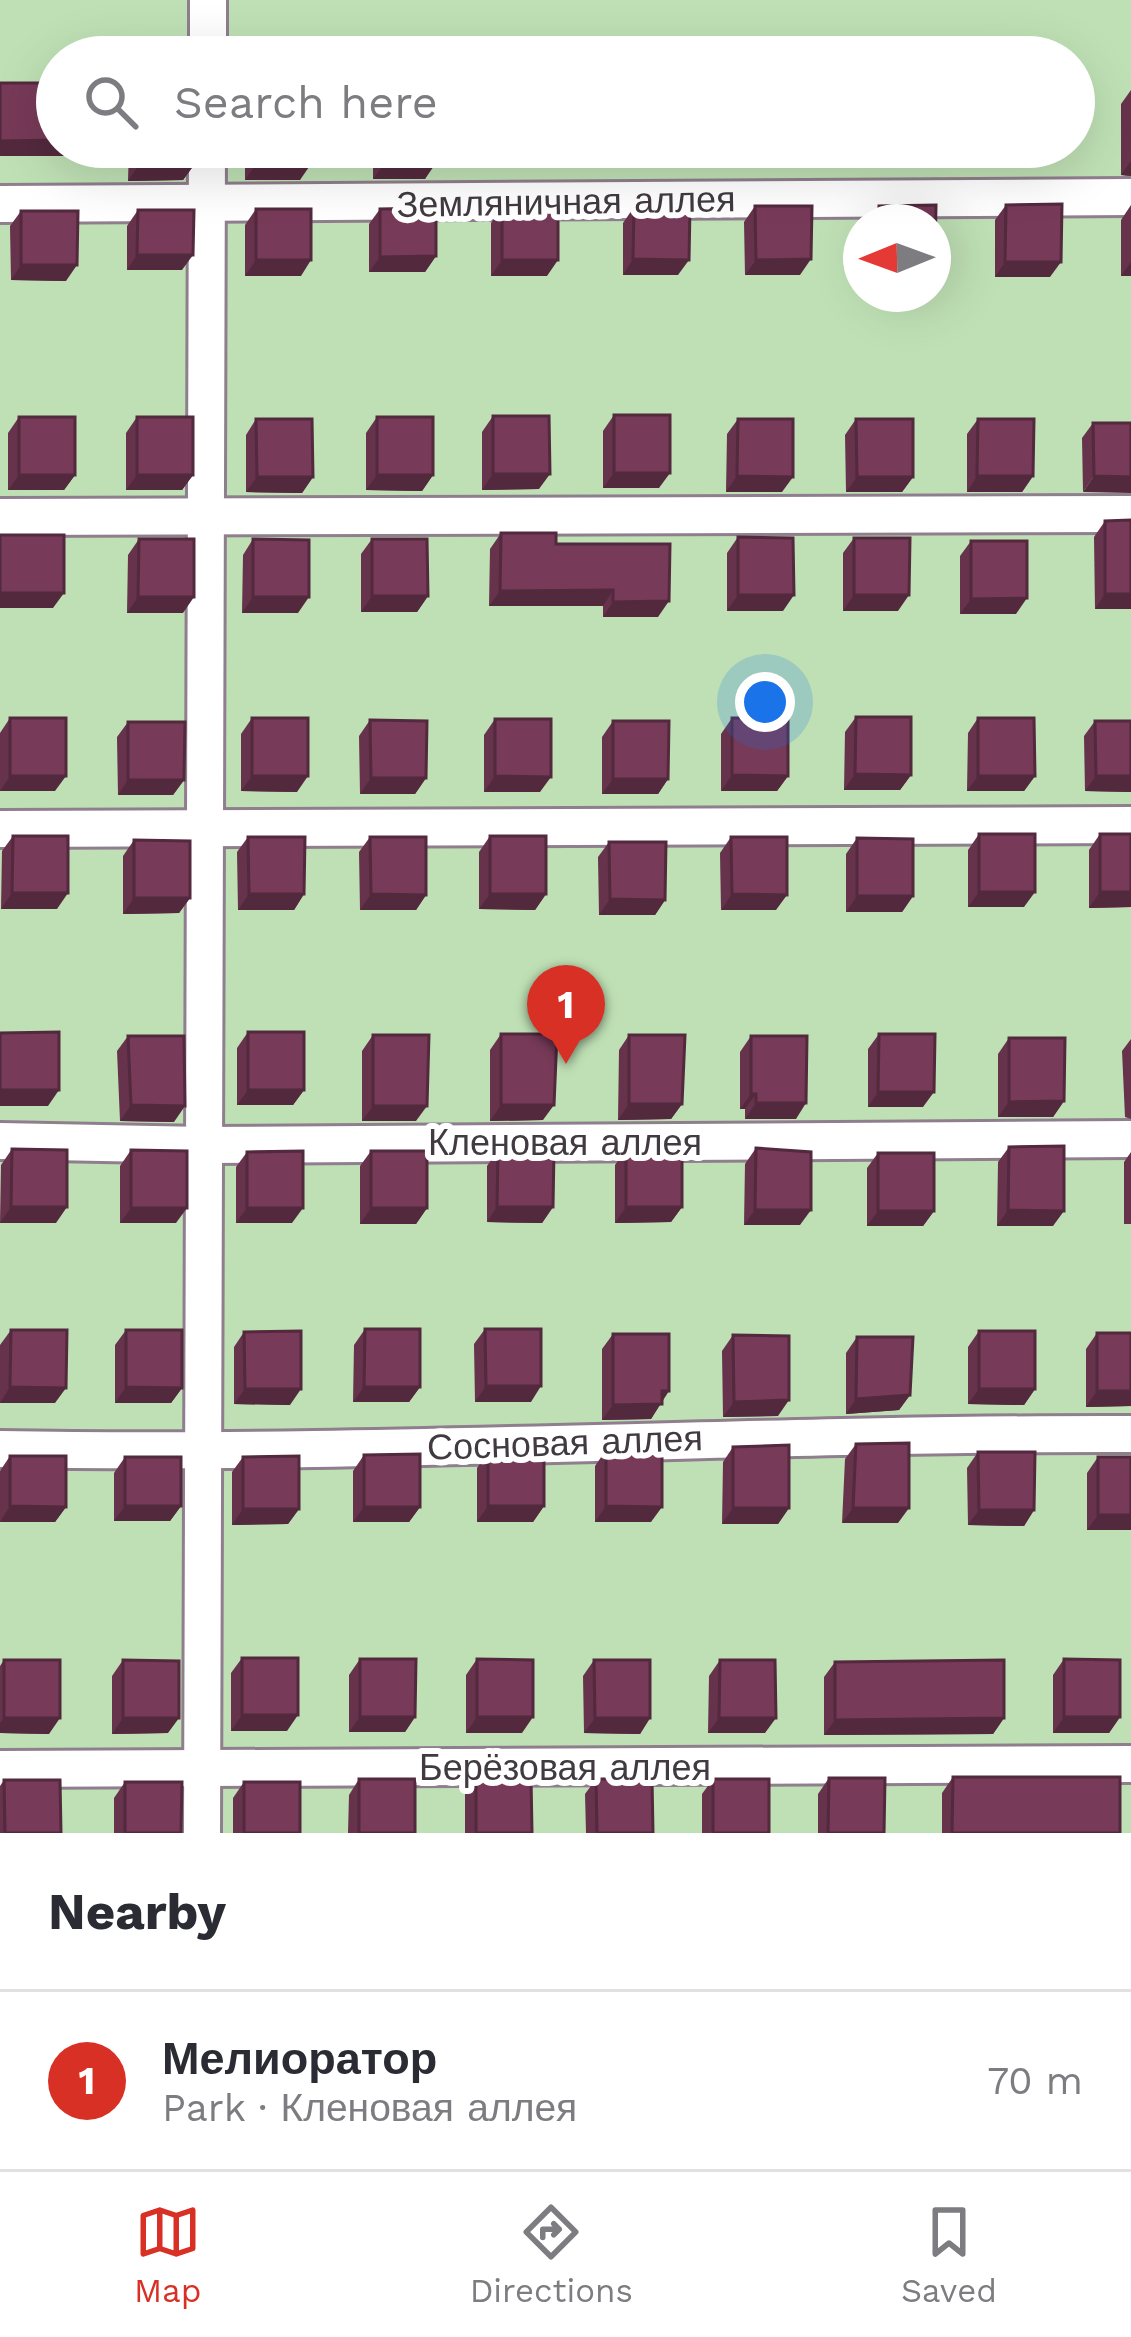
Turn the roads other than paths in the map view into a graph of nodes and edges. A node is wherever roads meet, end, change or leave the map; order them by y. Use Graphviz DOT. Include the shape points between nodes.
graph roads {
  1 [pos="208,0"];
  2 [pos="208,36"];
  3 [pos="207,168"];
  4 [pos="1131,197"];
  5 [pos="0,204"];
  6 [pos="207,206"];
  7 [pos="1131,514"];
  8 [pos="0,517"];
  9 [pos="206,518"];
  10 [pos="1131,825"];
  11 [pos="0,829"];
  12 [pos="205,830"];
  13 [pos="1131,1139"];
  14 [pos="0,1142"];
  15 [pos="204,1145"];
  16 [pos="1131,1434"];
  17 [pos="0,1449"];
  18 [pos="204,1453"];
  19 [pos="1131,1765"];
  20 [pos="0,1769"];
  21 [pos="203,1771"];
  22 [pos="202,1833"];
  1 -- 2 [label="street"];
  3 -- 6 [label="street"];
  4 -- 6 [label="street, Земляничная аллея"];
  5 -- 6 [label="street, Земляничная аллея"];
  6 -- 9 [label="street"];
  7 -- 9 [label="street"];
  8 -- 9 [label="street"];
  9 -- 12 [label="street"];
  10 -- 12 [label="street"];
  11 -- 12 [label="street"];
  12 -- 15 [label="street"];
  13 -- 15 [label="street, Кленовая аллея"];
  14 -- 15 [label="street, Кленовая аллея"];
  15 -- 18 [label="street"];
  16 -- 18 [label="street, Сосновая аллея"];
  17 -- 18 [label="street, Сосновая аллея"];
  18 -- 21 [label="street"];
  19 -- 21 [label="street, Берёзовая аллея"];
  20 -- 21 [label="street, Берёзовая аллея"];
  21 -- 22 [label="street"];
}
